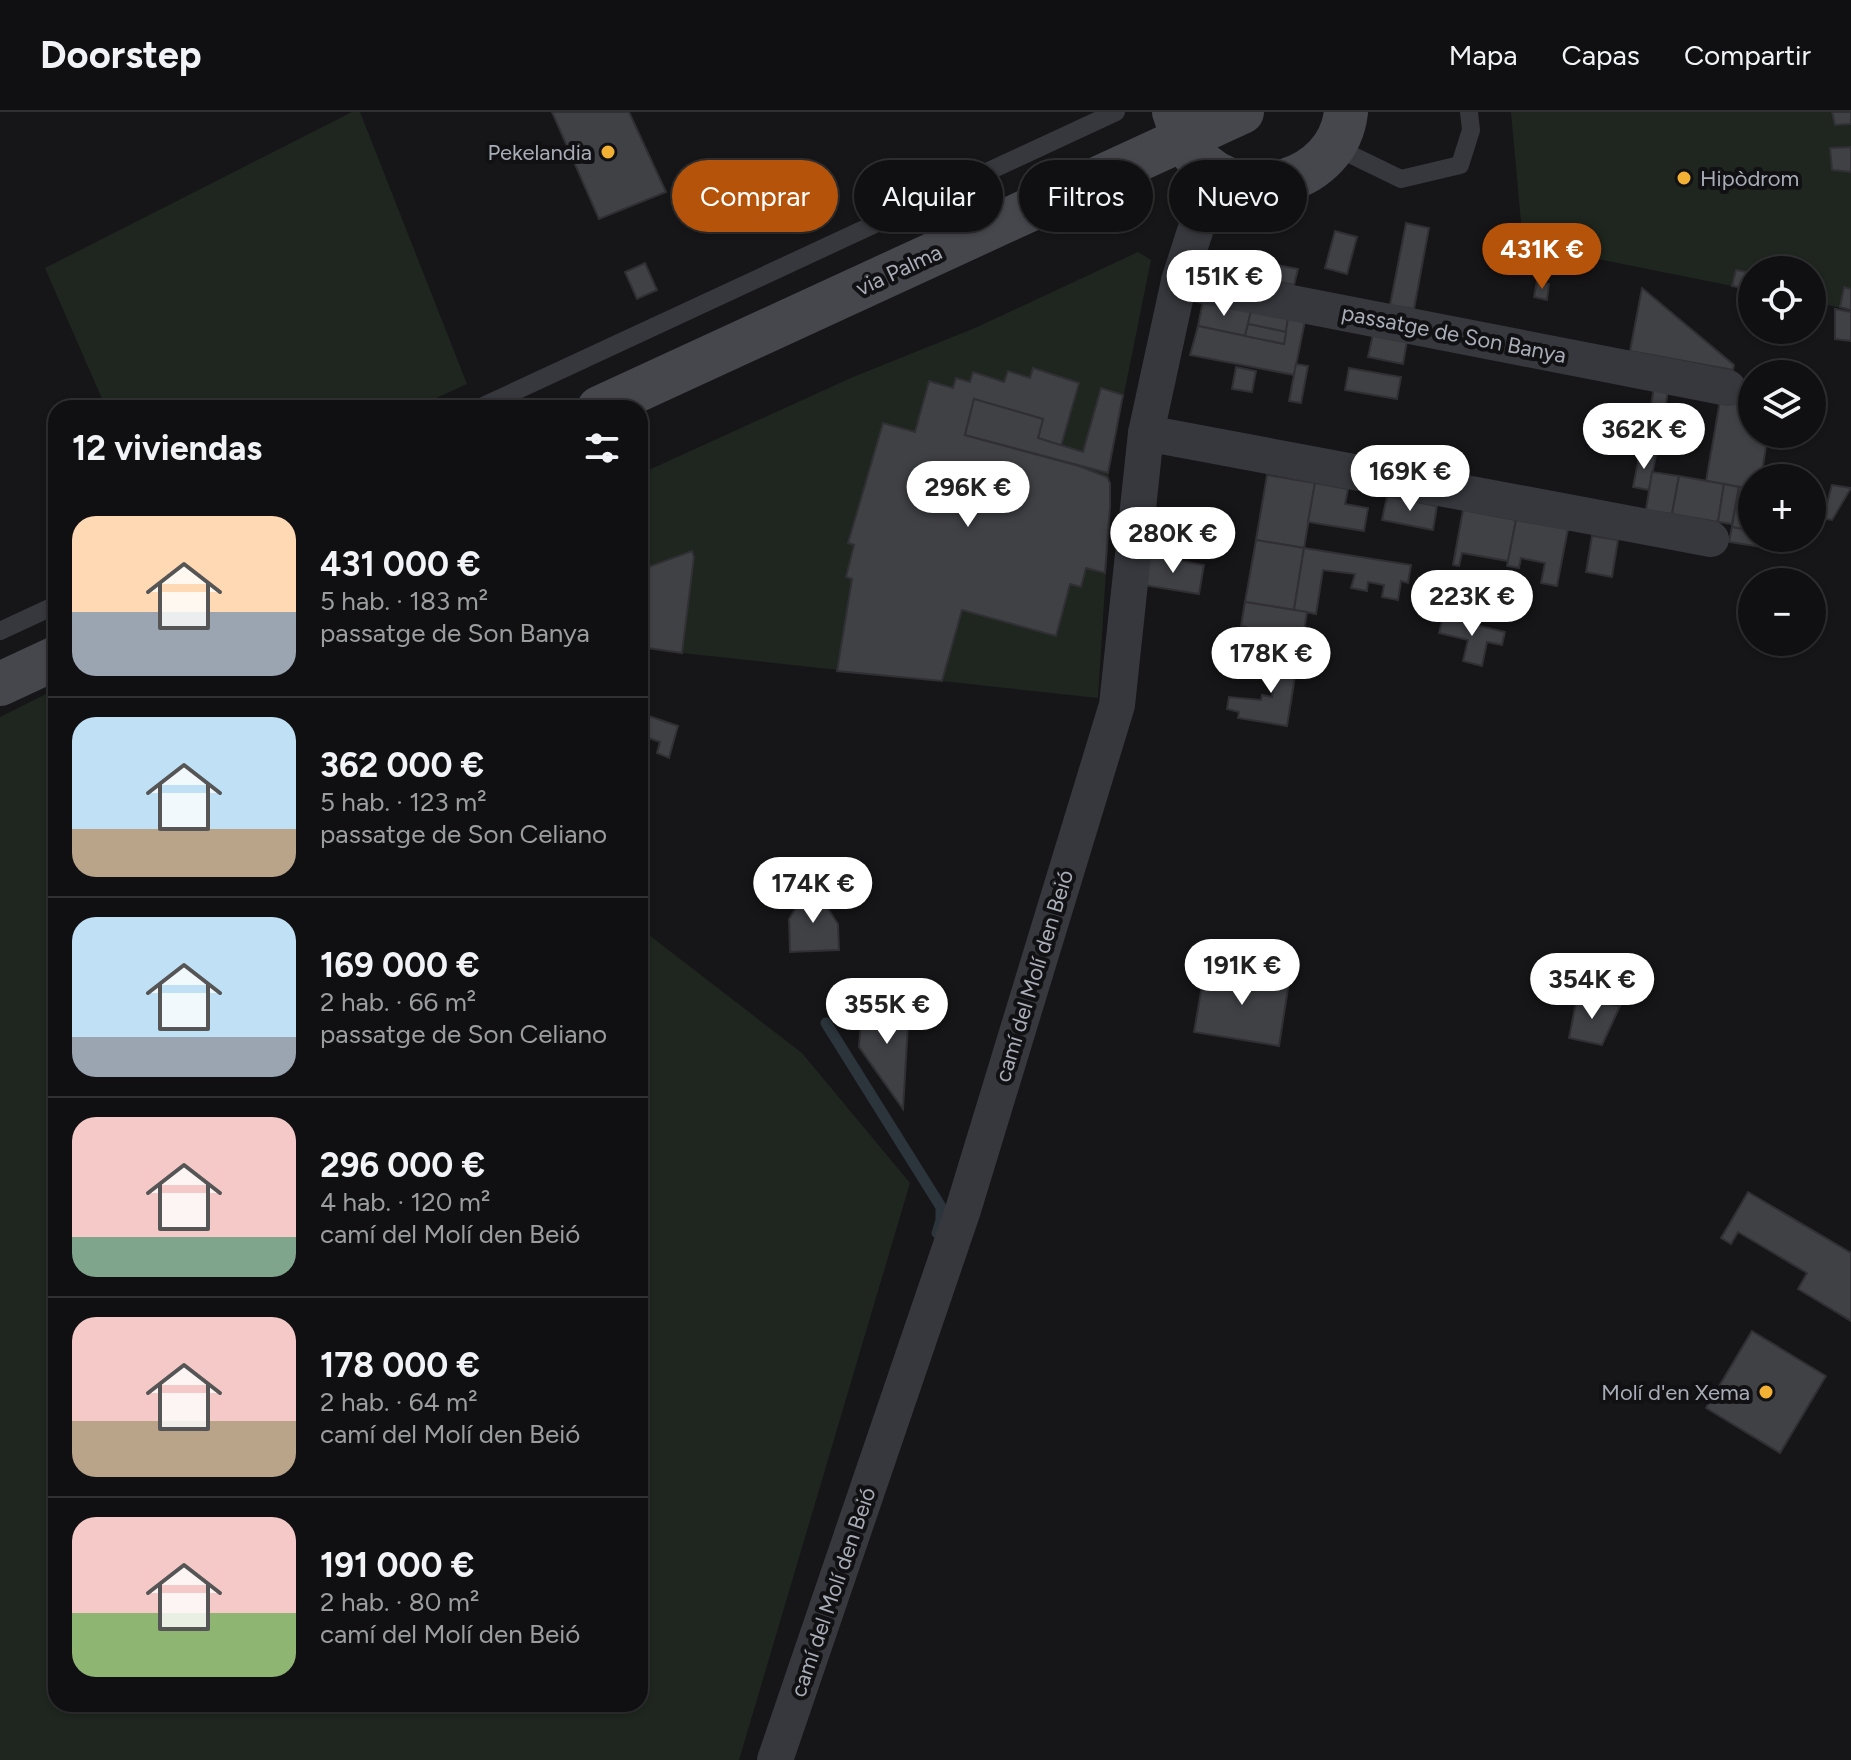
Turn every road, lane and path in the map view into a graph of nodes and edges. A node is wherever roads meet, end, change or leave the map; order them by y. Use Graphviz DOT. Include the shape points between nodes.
graph roads {
  1 [pos="1116,112"];
  2 [pos="1242,112"];
  3 [pos="1469,112"];
  4 [pos="1348,123"];
  5 [pos="1179,125"];
  6 [pos="1200,160"];
  7 [pos="1307,171"];
  8 [pos="1195,232"];
  9 [pos="1179,281"];
  10 [pos="1728,388"];
  11 [pos="496,400"];
  12 [pos="615,400"];
  13 [pos="1146,433"];
  14 [pos="1711,539"];
  15 [pos="48,609"];
  16 [pos="0,631"];
  17 [pos="48,662"];
  18 [pos="0,684"];
  19 [pos="775,1760"];
  1 -- 11 [label="lane"];
  2 -- 5 [label="main road, via Palma"];
  3 -- 4 [label="lane" via="1471,130 1460,165 1401,179"];
  4 -- 7 [label="main road"];
  5 -- 6 [label="main road"];
  5 -- 12 [label="main road, via Palma"];
  8 -- 9 [label="street, camí del Molí den Beió"];
  9 -- 10 [label="street, passatge de Son Banya"];
  9 -- 13 [label="street, camí del Molí den Beió"];
  13 -- 14 [label="street"];
  13 -- 19 [label="street, camí del Molí den Beió" via="1117,705 963,1210"];
  15 -- 16 [label="lane"];
  17 -- 18 [label="main road"];
}
